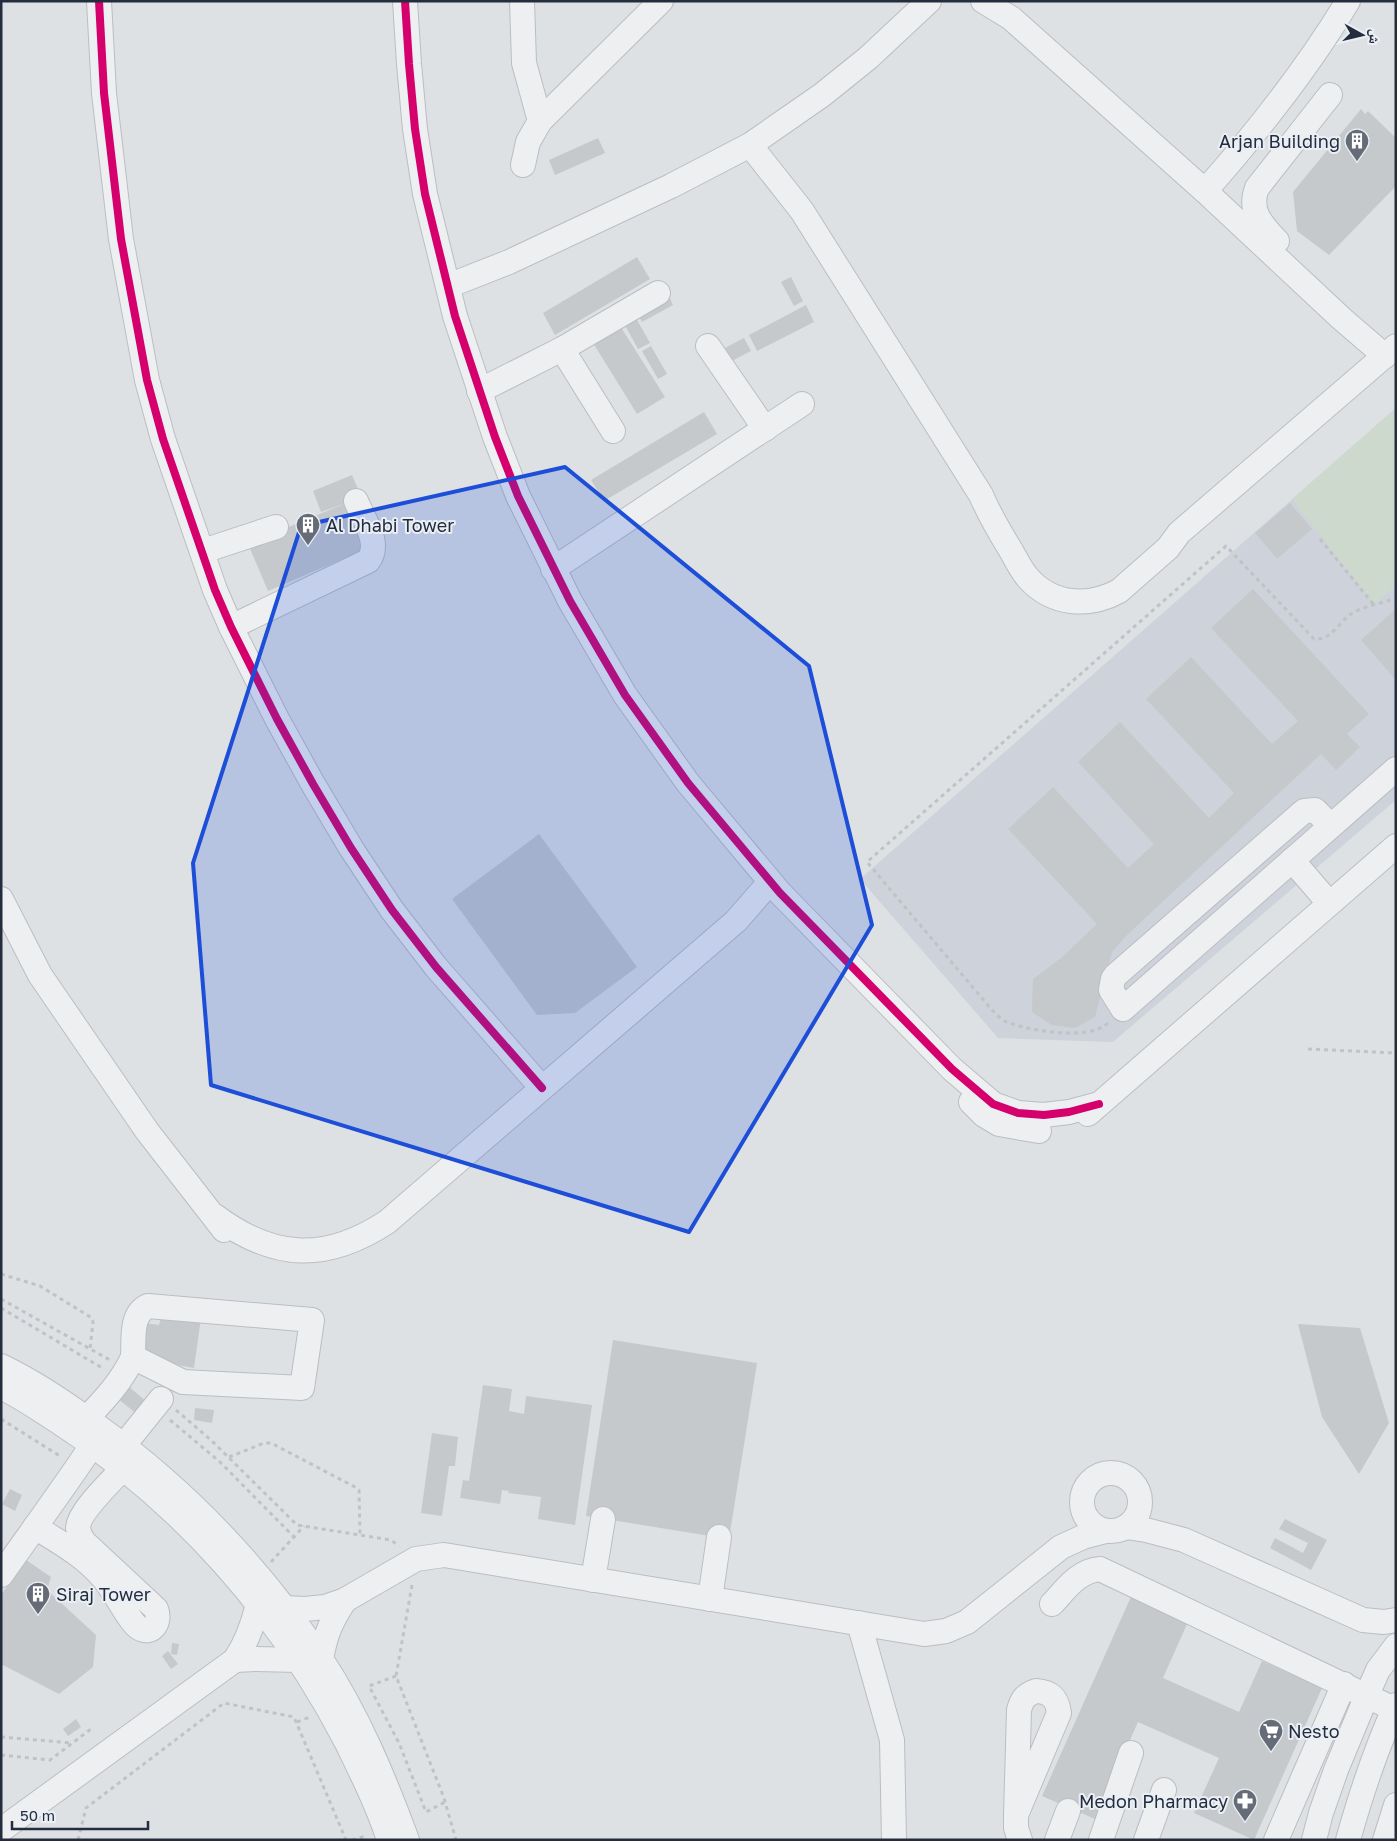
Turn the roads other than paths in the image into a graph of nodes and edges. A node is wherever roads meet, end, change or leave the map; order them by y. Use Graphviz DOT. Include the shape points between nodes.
graph roads {
  1 [pos="99,1"];
  2 [pos="406,1"];
  3 [pos="522,1"];
  4 [pos="661,1"];
  5 [pos="929,1"];
  6 [pos="983,1"];
  7 [pos="1348,1"];
  8 [pos="1005,10"];
  9 [pos="1330,95"];
  10 [pos="540,121"];
  11 [pos="758,139"];
  12 [pos="523,165"];
  13 [pos="1205,191"];
  14 [pos="1288,268"];
  15 [pos="446,277"];
  16 [pos="658,293"];
  17 [pos="708,346"];
  18 [pos="562,349"];
  19 [pos="1390,351"];
  20 [pos="479,391"];
  21 [pos="802,404"];
  22 [pos="765,429"];
  23 [pos="613,431"];
  24 [pos="356,501"];
  25 [pos="276,528"];
  26 [pos="203,551"];
  27 [pos="553,569"];
  28 [pos="230,627"];
  29 [pos="1396,770"];
  30 [pos="1331,826"];
  31 [pos="1396,846"];
  32 [pos="1292,860"];
  33 [pos="775,888"];
  34 [pos="1,899"];
  35 [pos="1329,903"];
  36 [pos="542,1088"];
  37 [pos="130,1363"];
  38 [pos="1,1366"];
  39 [pos="1,1387"];
  40 [pos="161,1399"];
  41 [pos="87,1418"];
  42 [pos="93,1444"];
  43 [pos="124,1456"];
  44 [pos="1140,1496"];
  45 [pos="1082,1500"];
  46 [pos="596,1518"];
  47 [pos="35,1527"];
  48 [pos="1116,1529"];
  49 [pos="711,1536"];
  50 [pos="1184,1540"];
  51 [pos="1061,1547"];
  52 [pos="1,1575"];
  53 [pos="586,1578"];
  54 [pos="702,1597"];
  55 [pos="345,1600"];
  56 [pos="258,1604"];
  57 [pos="1052,1604"];
  58 [pos="284,1608"];
  59 [pos="1363,1620"];
  60 [pos="1396,1620"];
  61 [pos="859,1623"];
  62 [pos="1396,1646"];
  63 [pos="235,1660"];
  64 [pos="310,1660"];
  65 [pos="1378,1670"];
  66 [pos="1344,1684"];
  67 [pos="1367,1695"];
  68 [pos="1395,1707"];
  69 [pos="1131,1753"];
  70 [pos="1164,1790"];
  71 [pos="1396,1805"];
  72 [pos="1068,1812"];
  73 [pos="1016,1815"];
  74 [pos="1,1830"];
  75 [pos="389,1840"];
  76 [pos="407,1840"];
  77 [pos="894,1840"];
  78 [pos="1020,1840"];
  79 [pos="1057,1840"];
  80 [pos="1101,1840"];
  81 [pos="1146,1840"];
  82 [pos="1276,1840"];
  83 [pos="1314,1840"];
  84 [pos="1348,1840"];
  85 [pos="1385,1840"];
  1 -- 26 [label="street" via="104,93 133,312 161,431"];
  2 -- 15 [label="street" via="415,129 425,194"];
  3 -- 10 [label="street" via="524,62"];
  4 -- 10 [label="street"];
  5 -- 11 [label="street" via="868,58 822,95"];
  6 -- 8 [label="street"];
  7 -- 13 [label="street" via="1274,110"];
  8 -- 13 [label="street"];
  9 -- 14 [label="street" via="1255,194 1254,209 1260,222 1292,256"];
  10 -- 12 [label="street" via="528,142"];
  11 -- 15 [label="street" via="671,186 517,258 492,259"];
  11 -- 19 [label="street" via="1022,555 1049,577 1068,585 1096,586 1122,577 1161,543 1179,533"];
  13 -- 14 [label="street"];
  14 -- 19 [label="street"];
  15 -- 20 [label="street"];
  16 -- 18 [label="street"];
  17 -- 22 [label="street"];
  18 -- 20 [label="street"];
  18 -- 23 [label="street"];
  20 -- 27 [label="street" via="518,496"];
  21 -- 22 [label="street"];
  22 -- 27 [label="street"];
  24 -- 28 [label="street" via="373,541 373,553 368,561"];
  25 -- 26 [label="street"];
  26 -- 28 [label="street"];
  27 -- 33 [label="street" via="597,649 651,732"];
  28 -- 36 [label="street" via="313,784 392,910 436,968"];
  29 -- 30 [label="street"];
  30 -- 32 [label="street"];
  30 -- 32 [label="street" via="1315,810 1304,811 1138,955 1112,979 1113,995 1123,1009"];
  31 -- 35 [label="street"];
  32 -- 35 [label="street"];
  33 -- 35 [label="street" via="952,1070 993,1104 1018,1112 1044,1115 1099,1104"];
  33 -- 36 [label="street"];
  34 -- 36 [label="street" via="40,975 147,1131 214,1216 254,1241 276,1248 323,1249 368,1235"];
  37 -- 37 [label="street" via="135,1321 142,1309 148,1306 312,1320 302,1388 183,1382"];
  37 -- 41 [label="street" via="115,1388"];
  38 -- 41 [label="street"];
  39 -- 42 [label="street"];
  40 -- 43 [label="street"];
  41 -- 43 [label="street"];
  42 -- 43 [label="street"];
  42 -- 47 [label="street"];
  43 -- 47 [label="street" via="78,1527 84,1542 156,1610 158,1622 153,1628 147,1630 135,1625 103,1577 74,1552"];
  43 -- 56 [label="street" via="160,1499 228,1567"];
  43 -- 58 [label="street" via="158,1472 203,1514"];
  44 -- 45 [label="street" via="1130,1480 1114,1473 1096,1477 1089,1483"];
  44 -- 48 [label="street" via="1138,1514 1133,1522"];
  44 -- 50 [label="street"];
  45 -- 48 [label="street" via="1091,1523"];
  45 -- 51 [label="street"];
  46 -- 53 [label="street"];
  47 -- 52 [label="street"];
  48 -- 50 [label="street" via="1146,1530"];
  48 -- 51 [label="street" via="1083,1537"];
  49 -- 54 [label="street"];
  50 -- 59 [label="street"];
  51 -- 61 [label="street" via="979,1614 946,1631 924,1634"];
  53 -- 54 [label="street"];
  53 -- 55 [label="street" via="444,1556 416,1559"];
  54 -- 61 [label="street"];
  55 -- 58 [label="street" via="325,1607"];
  55 -- 64 [label="street"];
  56 -- 63 [label="street" via="246,1644"];
  56 -- 64 [label="street"];
  57 -- 66 [label="street" via="1080,1575 1100,1569"];
  58 -- 64 [label="street"];
  59 -- 60 [label="street"];
  59 -- 65 [label="street" via="1379,1643"];
  61 -- 77 [label="street" via="892,1740"];
  62 -- 65 [label="street"];
  63 -- 64 [label="street"];
  63 -- 74 [label="street"];
  64 -- 75 [label="street"];
  64 -- 76 [label="street" via="358,1724"];
  65 -- 67 [label="street"];
  66 -- 67 [label="street"];
  66 -- 82 [label="street"];
  67 -- 68 [label="street"];
  67 -- 83 [label="street" via="1336,1770"];
  68 -- 84 [label="street" via="1357,1807"];
  69 -- 80 [label="street"];
  70 -- 81 [label="street"];
  71 -- 85 [label="street"];
  72 -- 79 [label="street"];
  73 -- 78 [label="street"];
}
